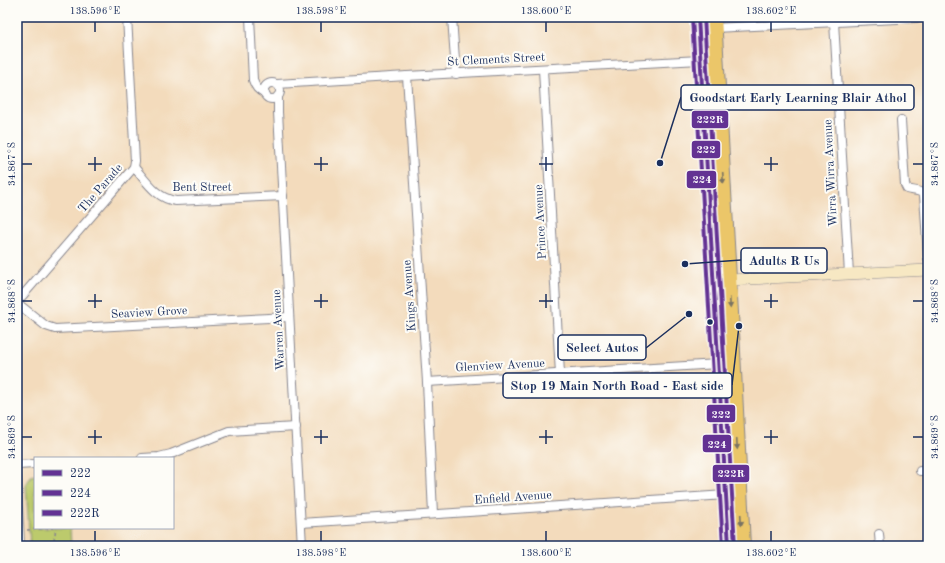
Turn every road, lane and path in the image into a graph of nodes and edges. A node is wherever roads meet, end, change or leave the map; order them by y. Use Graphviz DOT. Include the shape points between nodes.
graph roads {
  1 [pos="127,17"];
  2 [pos="250,17"];
  3 [pos="452,17"];
  4 [pos="917,18"];
  5 [pos="714,22"];
  6 [pos="834,22"];
  7 [pos="698,23"];
  8 [pos="700,60"];
  9 [pos="543,69"];
  10 [pos="456,74"];
  11 [pos="253,75"];
  12 [pos="407,76"];
  13 [pos="277,84"];
  14 [pos="293,84"];
  15 [pos="267,85"];
  16 [pos="279,94"];
  17 [pos="267,96"];
  18 [pos="278,112"];
  19 [pos="900,120"];
  20 [pos="134,167"];
  21 [pos="283,196"];
  22 [pos="928,258"];
  23 [pos="928,270"];
  24 [pos="848,274"];
  25 [pos="729,280"];
  26 [pos="713,281"];
  27 [pos="17,303"];
  28 [pos="290,317"];
  29 [pos="733,363"];
  30 [pos="718,364"];
  31 [pos="560,374"];
  32 [pos="426,382"];
  33 [pos="296,427"];
  34 [pos="159,457"];
  35 [pos="34,464"];
  36 [pos="17,465"];
  37 [pos="17,478"];
  38 [pos="740,494"];
  39 [pos="726,495"];
  40 [pos="433,514"];
  41 [pos="301,523"];
  42 [pos="42,529"];
  43 [pos="56,529"];
  44 [pos="19,531"];
  45 [pos="879,534"];
  46 [pos="20,546"];
  47 [pos="53,546"];
  48 [pos="302,546"];
  49 [pos="729,546"];
  50 [pos="743,546"];
  51 [pos="880,546"];
  1 -- 20 [label="street, The Parade"];
  2 -- 11 [label="street, Warren Avenue"];
  3 -- 10 [label="street"];
  4 -- 6 [label="street"];
  5 -- 6 [label="street"];
  5 -- 7 [label="highway"];
  5 -- 25 [label="highway, one-way"];
  6 -- 24 [label="street, Wirra Wirra Avenue"];
  7 -- 8 [label="highway"];
  8 -- 9 [label="street, St Clements Street"];
  8 -- 26 [label="highway"];
  9 -- 10 [label="street, St Clements Street"];
  9 -- 31 [label="street, Prince Avenue"];
  10 -- 12 [label="street, St Clements Street"];
  11 -- 15 [label="street"];
  11 -- 17 [label="street, Warren Avenue" via="255,85"];
  12 -- 14 [label="street, St Clements Street"];
  12 -- 32 [label="street, Kings Avenue"];
  13 -- 14 [label="street, St Clements Street"];
  13 -- 15 [label="street"];
  13 -- 16 [label="street"];
  14 -- 16 [label="street"];
  15 -- 17 [label="street" via="264,90"];
  16 -- 17 [label="street" via="276,98"];
  16 -- 18 [label="street, Warren Avenue"];
  17 -- 18 [label="street, Warren Avenue"];
  18 -- 21 [label="street, Warren Avenue"];
  19 -- 22 [label="street" via="905,185 907,189 924,195"];
  20 -- 21 [label="street, Bent Street" via="159,195 169,200"];
  20 -- 27 [label="street, The Parade"];
  21 -- 28 [label="street, Warren Avenue"];
  23 -- 24 [label="street"];
  24 -- 25 [label="street"];
  25 -- 26 [label="highway"];
  25 -- 29 [label="highway, one-way"];
  26 -- 30 [label="highway"];
  27 -- 28 [label="street, Seaview Grove" via="46,326 55,329"];
  28 -- 33 [label="street, Warren Avenue"];
  29 -- 30 [label="highway"];
  29 -- 38 [label="highway, one-way"];
  30 -- 31 [label="street, Glenview Avenue"];
  30 -- 39 [label="highway"];
  31 -- 32 [label="street, Glenview Avenue"];
  32 -- 40 [label="street, Kings Avenue"];
  33 -- 34 [label="street" via="229,431"];
  33 -- 41 [label="street, Warren Avenue"];
  35 -- 36 [label="street"];
  37 -- 44 [label="street"];
  38 -- 39 [label="highway"];
  38 -- 50 [label="highway, one-way"];
  39 -- 40 [label="street, Enfield Avenue"];
  39 -- 49 [label="highway"];
  40 -- 41 [label="street, Enfield Avenue"];
  41 -- 48 [label="street, Warren Avenue"];
  42 -- 44 [label="path"];
  43 -- 47 [label="path"];
  44 -- 46 [label="street"];
  45 -- 51 [label="street"];
}
